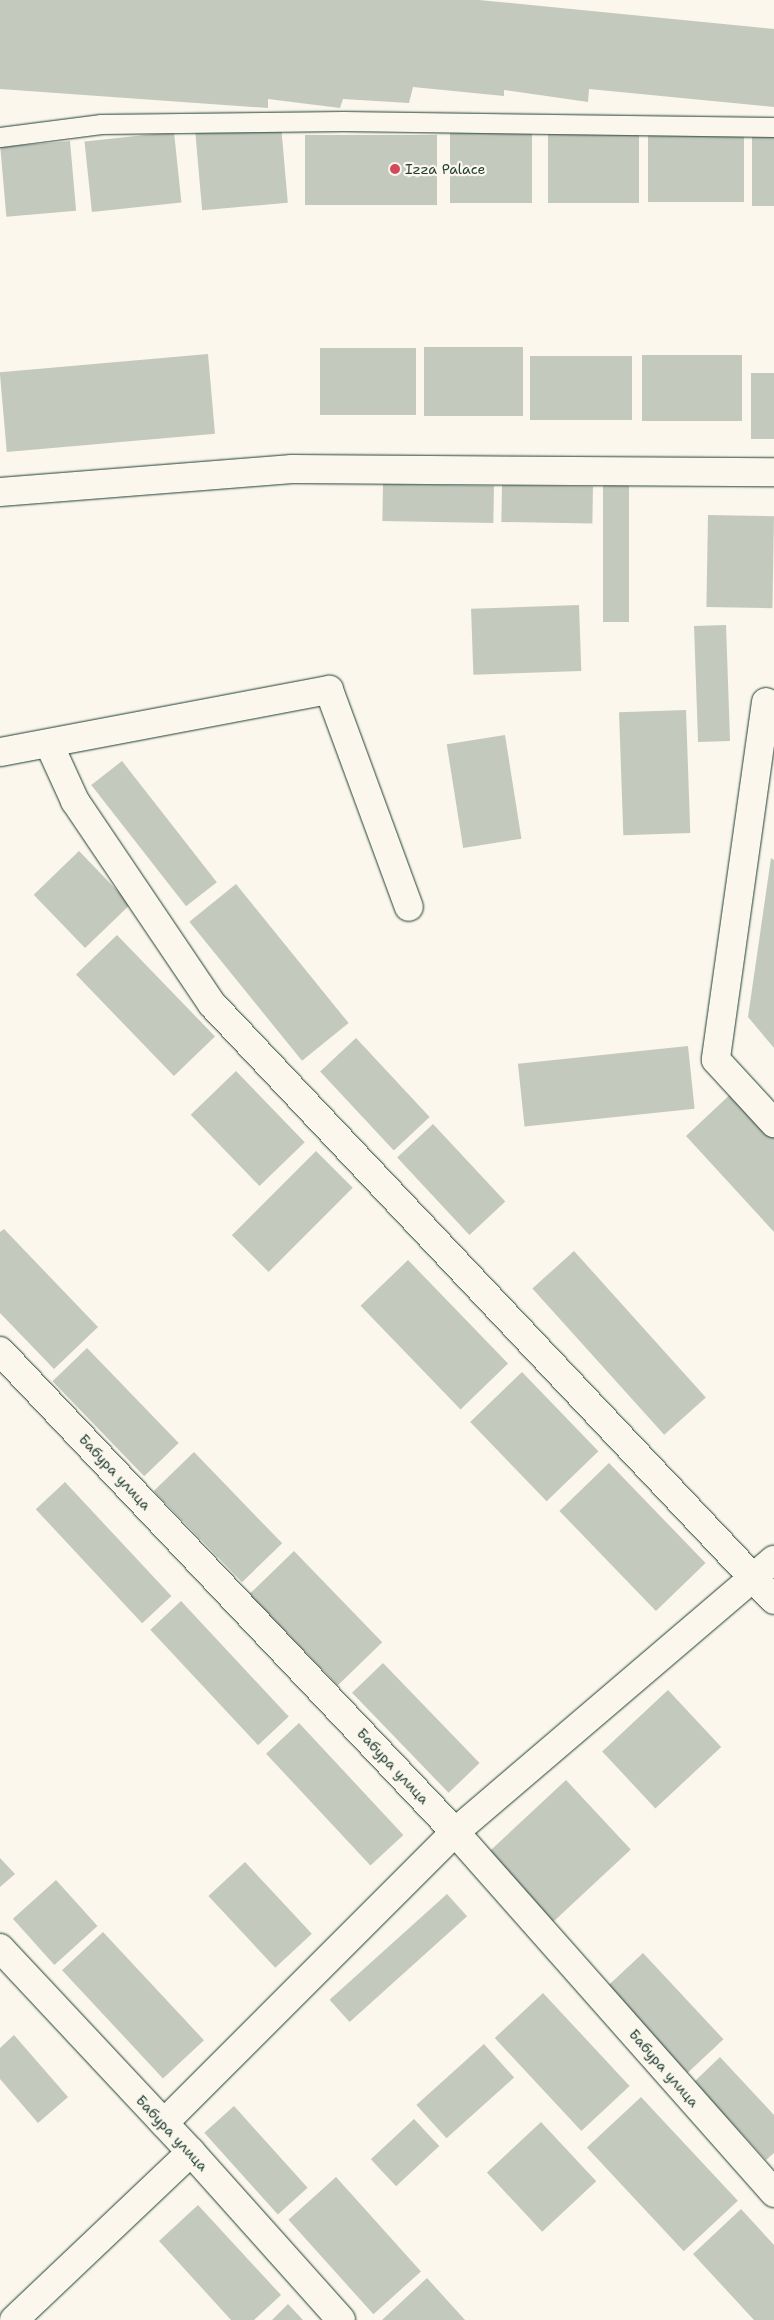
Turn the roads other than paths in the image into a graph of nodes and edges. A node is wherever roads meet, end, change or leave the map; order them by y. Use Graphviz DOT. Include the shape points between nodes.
graph roads {
  1 [pos="774,127"];
  2 [pos="0,137"];
  3 [pos="774,472"];
  4 [pos="0,492"];
  5 [pos="766,702"];
  6 [pos="49,744"];
  7 [pos="0,752"];
  8 [pos="409,907"];
  9 [pos="774,1123"];
  10 [pos="0,1351"];
  11 [pos="764,1569"];
  12 [pos="774,1600"];
  13 [pos="456,1832"];
  14 [pos="0,1948"];
  15 [pos="164,2123"];
  16 [pos="191,2152"];
  17 [pos="774,2193"];
  18 [pos="14,2320"];
  19 [pos="341,2320"];
  1 -- 2 [label="lane" via="343,121 159,123 101,124"];
  3 -- 4 [label="street" via="292,469"];
  5 -- 9 [label="street" via="716,1060"];
  6 -- 7 [label="street"];
  6 -- 8 [label="street" via="329,690"];
  6 -- 11 [label="street" via="75,801 212,1004"];
  10 -- 13 [label="street, Бабура улица"];
  11 -- 12 [label="street"];
  11 -- 13 [label="street"];
  13 -- 15 [label="street"];
  13 -- 17 [label="street, Бабура улица"];
  14 -- 15 [label="street, Бабура улица"];
  15 -- 16 [label="street, Бабура улица"];
  16 -- 18 [label="street"];
  16 -- 19 [label="street, Бабура улица"];
}
